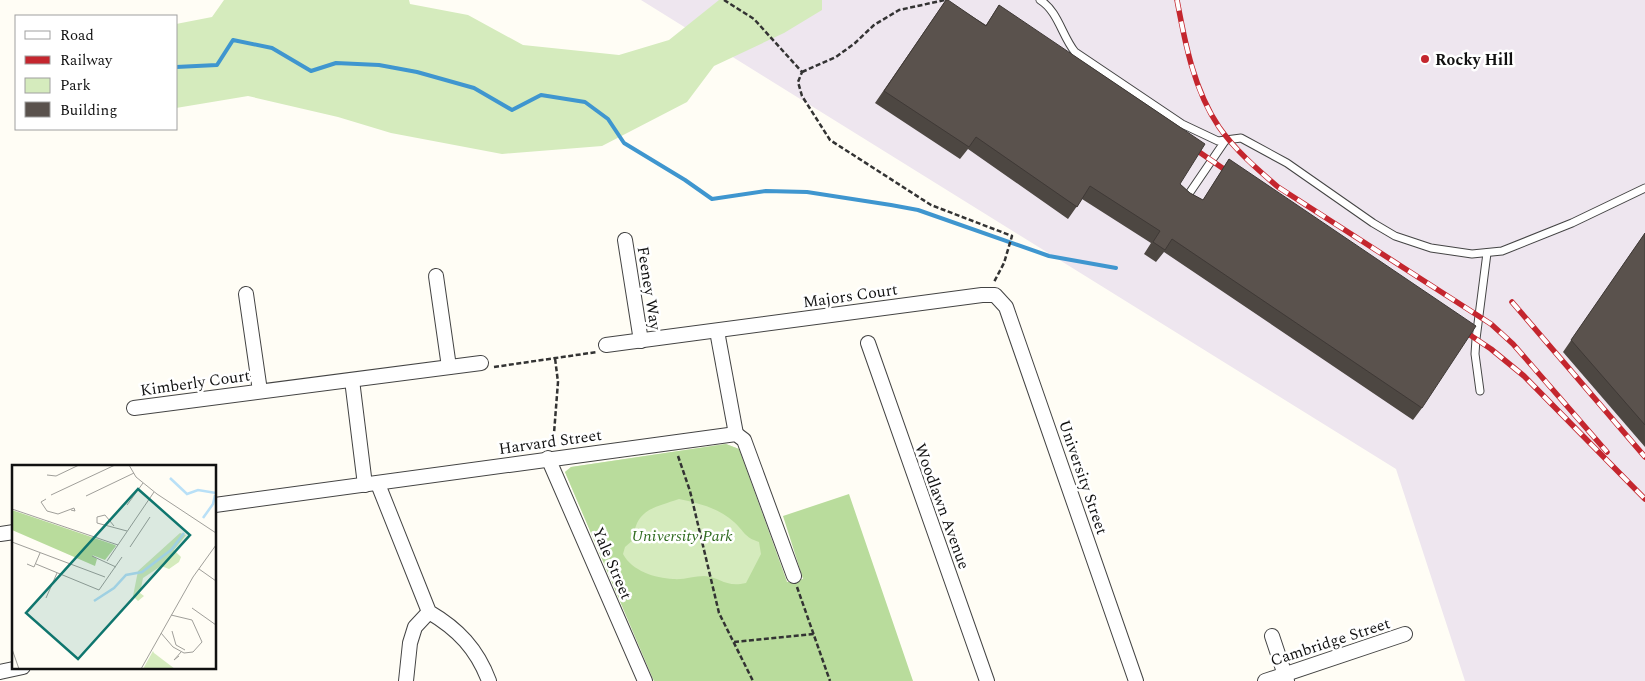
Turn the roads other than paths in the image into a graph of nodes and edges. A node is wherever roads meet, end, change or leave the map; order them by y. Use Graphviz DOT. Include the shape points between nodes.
graph roads {
  1 [pos="1040,0"];
  2 [pos="1225,141"];
  3 [pos="1645,188"];
  4 [pos="1184,202"];
  5 [pos="625,240"];
  6 [pos="1487,253"];
  7 [pos="436,276"];
  8 [pos="246,294"];
  9 [pos="987,294"];
  10 [pos="717,331"];
  11 [pos="641,341"];
  12 [pos="868,343"];
  13 [pos="606,345"];
  14 [pos="481,363"];
  15 [pos="449,367"];
  16 [pos="352,380"];
  17 [pos="1480,391"];
  18 [pos="260,392"];
  19 [pos="134,408"];
  20 [pos="736,434"];
  21 [pos="551,458"];
  22 [pos="372,485"];
  23 [pos="216,505"];
  24 [pos="794,576"];
  25 [pos="429,612"];
  26 [pos="1405,634"];
  27 [pos="1272,636"];
  28 [pos="18,668"];
  29 [pos="0,672"];
  30 [pos="1286,677"];
  31 [pos="406,681"];
  32 [pos="489,681"];
  33 [pos="645,681"];
  34 [pos="987,681"];
  35 [pos="1136,681"];
  36 [pos="1265,681"];
  1 -- 2 [label="lane" via="1052,11 1067,42 1094,66 1182,124 1218,142"];
  2 -- 4 [label="lane"];
  2 -- 6 [label="lane" via="1241,138 1278,157 1395,236 1458,253"];
  3 -- 6 [label="lane" via="1564,227 1517,246"];
  5 -- 11 [label="street, Feeney Way"];
  6 -- 17 [label="lane" via="1475,346"];
  7 -- 15 [label="street"];
  8 -- 18 [label="street, Kimberly Court"];
  9 -- 10 [label="street, Majors Court"];
  9 -- 35 [label="street, University Street" via="995,295 1006,307"];
  10 -- 11 [label="street, Feeney Way"];
  10 -- 20 [label="street"];
  11 -- 13 [label="street, Feeney Way"];
  12 -- 34 [label="street, Woodlawn Avenue"];
  14 -- 15 [label="street, Kimberly Court"];
  15 -- 16 [label="street, Kimberly Court"];
  16 -- 18 [label="street, Kimberly Court"];
  16 -- 22 [label="street"];
  18 -- 19 [label="street, Kimberly Court"];
  20 -- 21 [label="street, Harvard Street"];
  20 -- 24 [label="street" via="744,440"];
  21 -- 22 [label="street, Harvard Street"];
  21 -- 33 [label="street, Yale Street"];
  22 -- 23 [label="street, Harvard Street"];
  22 -- 25 [label="street"];
  25 -- 31 [label="street" via="415,626 412,634"];
  25 -- 32 [label="street" via="445,621 473,647"];
  26 -- 30 [label="street, Cambridge Street"];
  27 -- 30 [label="street"];
  28 -- 29 [label="street"];
  30 -- 36 [label="street, Cambridge Street"];
}
